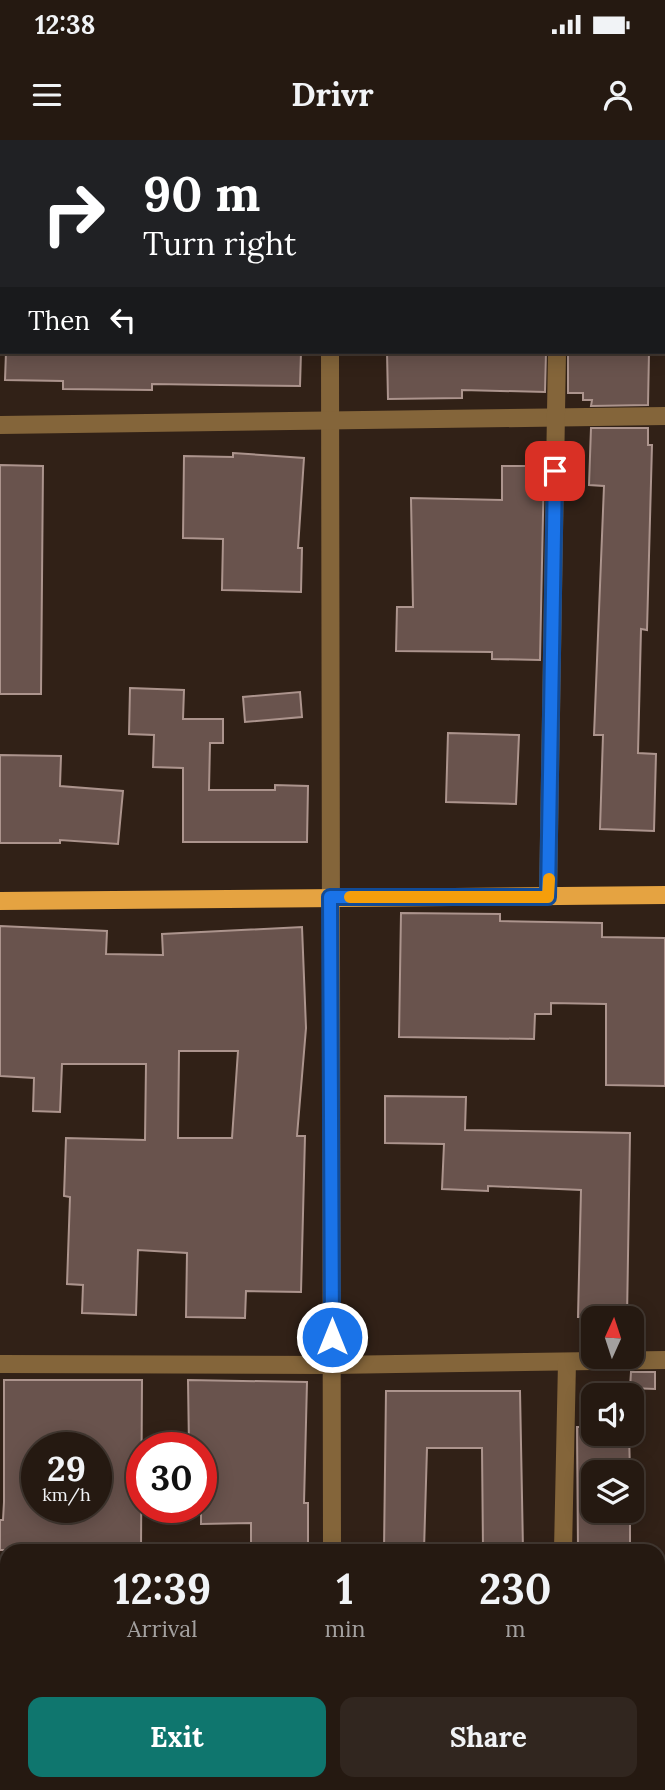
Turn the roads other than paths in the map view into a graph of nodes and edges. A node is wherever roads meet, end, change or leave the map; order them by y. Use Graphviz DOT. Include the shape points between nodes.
graph roads {
  1 [pos="330,354"];
  2 [pos="557,354"];
  3 [pos="665,416"];
  4 [pos="556,418"];
  5 [pos="330,420"];
  6 [pos="0,425"];
  7 [pos="665,895"];
  8 [pos="330,897"];
  9 [pos="548,897"];
  10 [pos="0,901"];
  11 [pos="665,1360"];
  12 [pos="567,1362"];
  13 [pos="0,1364"];
  14 [pos="332,1365"];
  15 [pos="332,1544"];
  16 [pos="563,1544"];
  1 -- 5 [label="street"];
  2 -- 4 [label="street"];
  3 -- 4 [label="street"];
  4 -- 5 [label="street"];
  4 -- 9 [label="street"];
  5 -- 6 [label="street"];
  5 -- 8 [label="street"];
  7 -- 9 [label="main road"];
  8 -- 9 [label="main road"];
  8 -- 10 [label="main road"];
  8 -- 14 [label="street"];
  11 -- 12 [label="street"];
  12 -- 14 [label="street"];
  12 -- 16 [label="street"];
  13 -- 14 [label="street"];
  14 -- 15 [label="street"];
}
